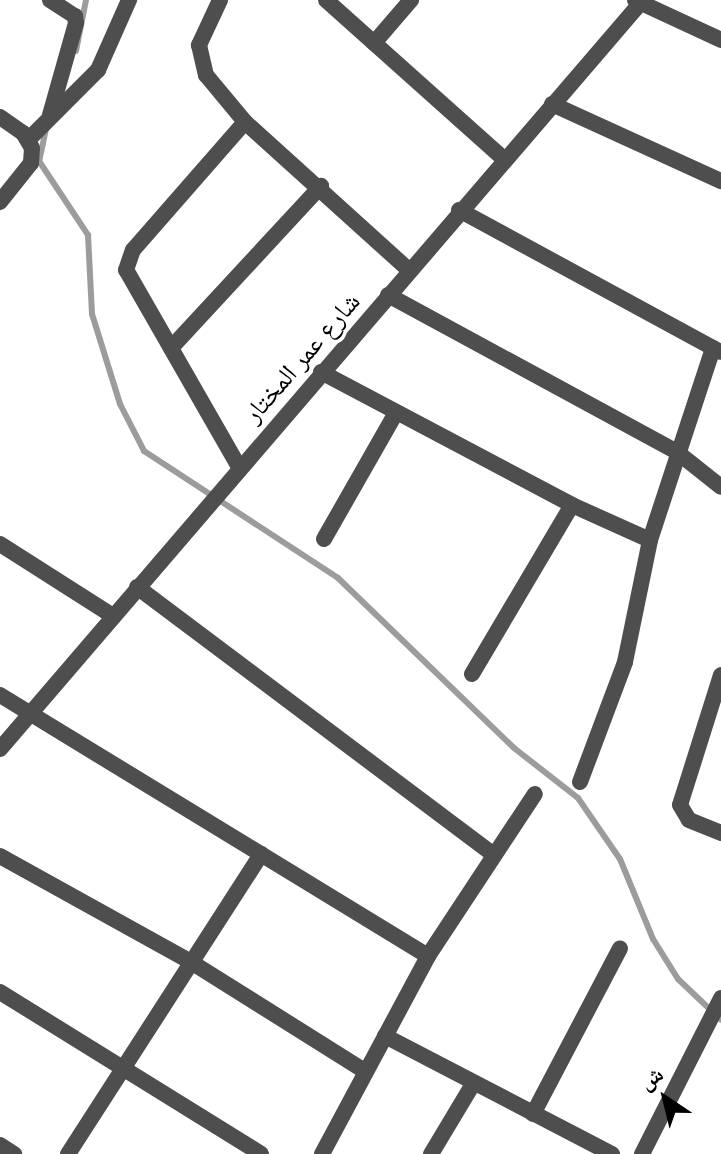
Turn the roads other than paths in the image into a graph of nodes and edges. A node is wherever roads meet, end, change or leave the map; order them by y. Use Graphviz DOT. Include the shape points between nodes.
graph roads {
  1 [pos="50,0"];
  2 [pos="129,0"];
  3 [pos="220,0"];
  4 [pos="326,0"];
  5 [pos="411,0"];
  6 [pos="639,1"];
  7 [pos="721,40"];
  8 [pos="374,43"];
  9 [pos="552,104"];
  10 [pos="50,116"];
  11 [pos="0,117"];
  12 [pos="245,122"];
  13 [pos="29,139"];
  14 [pos="504,159"];
  15 [pos="721,181"];
  16 [pos="321,186"];
  17 [pos="0,202"];
  18 [pos="459,210"];
  19 [pos="409,270"];
  20 [pos="388,295"];
  21 [pos="171,348"];
  22 [pos="717,350"];
  23 [pos="321,372"];
  24 [pos="396,413"];
  25 [pos="677,452"];
  26 [pos="239,467"];
  27 [pos="721,487"];
  28 [pos="572,505"];
  29 [pos="324,539"];
  30 [pos="650,540"];
  31 [pos="0,544"];
  32 [pos="137,587"];
  33 [pos="113,616"];
  34 [pos="472,674"];
  35 [pos="721,675"];
  36 [pos="0,695"];
  37 [pos="29,713"];
  38 [pos="0,749"];
  39 [pos="580,782"];
  40 [pos="535,794"];
  41 [pos="721,833"];
  42 [pos="261,854"];
  43 [pos="493,854"];
  44 [pos="0,856"];
  45 [pos="620,948"];
  46 [pos="428,956"];
  47 [pos="191,962"];
  48 [pos="0,992"];
  49 [pos="721,998"];
  50 [pos="385,1036"];
  51 [pos="126,1069"];
  52 [pos="365,1071"];
  53 [pos="473,1084"];
  54 [pos="533,1114"];
  55 [pos="0,1145"];
  56 [pos="14,1154"];
  57 [pos="68,1154"];
  58 [pos="261,1154"];
  59 [pos="322,1154"];
  60 [pos="431,1154"];
  61 [pos="612,1154"];
  62 [pos="642,1154"];
  1 -- 10 [label="street" via="75,16 76,23"];
  2 -- 10 [label="street" via="98,70"];
  3 -- 12 [label="street" via="198,55 206,75"];
  4 -- 8 [label="street"];
  5 -- 8 [label="street"];
  6 -- 7 [label="street"];
  6 -- 9 [label="street, شارع عمر المختار"];
  8 -- 14 [label="street"];
  9 -- 14 [label="street, شارع عمر المختار"];
  9 -- 15 [label="street"];
  10 -- 13 [label="street"];
  11 -- 13 [label="street"];
  12 -- 16 [label="street"];
  12 -- 21 [label="street" via="128,261 127,277"];
  13 -- 17 [label="street" via="31,163"];
  14 -- 18 [label="street, شارع عمر المختار"];
  16 -- 19 [label="street"];
  16 -- 21 [label="street"];
  18 -- 19 [label="street, شارع عمر المختار"];
  18 -- 22 [label="street"];
  19 -- 20 [label="street, شارع عمر المختار"];
  20 -- 23 [label="street, شارع عمر المختار"];
  20 -- 25 [label="street"];
  21 -- 26 [label="street"];
  22 -- 25 [label="street"];
  23 -- 24 [label="street"];
  23 -- 26 [label="street, شارع عمر المختار"];
  24 -- 28 [label="street"];
  24 -- 29 [label="street"];
  25 -- 27 [label="street"];
  25 -- 30 [label="street"];
  26 -- 32 [label="street, شارع عمر المختار"];
  28 -- 30 [label="street"];
  28 -- 34 [label="street"];
  30 -- 39 [label="street" via="625,662"];
  31 -- 33 [label="street"];
  32 -- 33 [label="street, شارع عمر المختار"];
  32 -- 43 [label="street"];
  33 -- 37 [label="street, شارع عمر المختار"];
  35 -- 41 [label="street" via="680,805 689,820"];
  36 -- 37 [label="street"];
  37 -- 38 [label="street, شارع عمر المختار"];
  37 -- 42 [label="street"];
  40 -- 43 [label="street"];
  42 -- 46 [label="street"];
  42 -- 47 [label="street"];
  43 -- 46 [label="street"];
  44 -- 47 [label="street"];
  45 -- 54 [label="street"];
  46 -- 50 [label="street"];
  47 -- 51 [label="street"];
  47 -- 52 [label="street"];
  48 -- 51 [label="street"];
  49 -- 62 [label="street"];
  50 -- 52 [label="street"];
  50 -- 53 [label="street"];
  51 -- 57 [label="street"];
  51 -- 58 [label="street"];
  52 -- 59 [label="street"];
  53 -- 54 [label="street"];
  53 -- 60 [label="street"];
  54 -- 61 [label="street"];
  55 -- 56 [label="street"];
}
